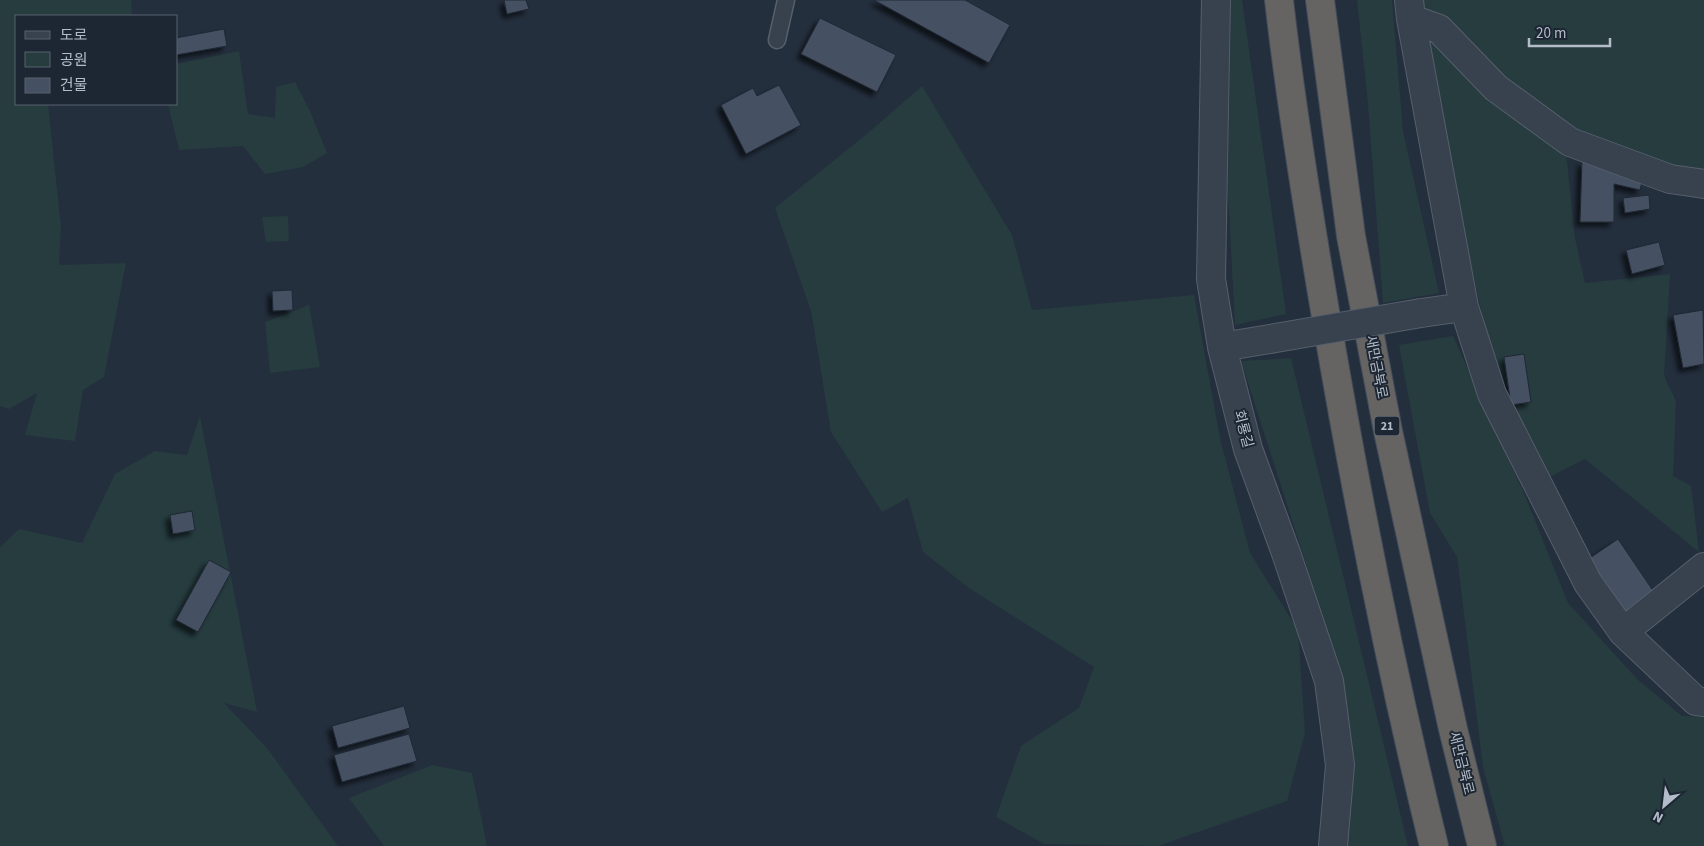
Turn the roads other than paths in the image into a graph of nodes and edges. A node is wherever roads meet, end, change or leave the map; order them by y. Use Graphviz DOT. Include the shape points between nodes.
graph roads {
  1 [pos="786,0"];
  2 [pos="1216,0"];
  3 [pos="1279,0"];
  4 [pos="1320,0"];
  5 [pos="1410,9"];
  6 [pos="777,40"];
  7 [pos="1704,184"];
  8 [pos="1464,307"];
  9 [pos="1222,347"];
  10 [pos="1704,567"];
  11 [pos="1623,632"];
  12 [pos="1704,702"];
  13 [pos="1333,846"];
  14 [pos="1434,846"];
  15 [pos="1482,846"];
  1 -- 6 [label="lane"];
  2 -- 9 [label="street, 회룡길" via="1211,278"];
  3 -- 14 [label="highway" via="1315,253 1349,450 1408,739"];
  4 -- 15 [label="highway, 새만금북로 / 21" via="1351,236 1388,431"];
  5 -- 7 [label="street" via="1439,30 1496,88 1570,142 1670,179"];
  5 -- 8 [label="street"];
  8 -- 9 [label="street, bridge"];
  8 -- 11 [label="street" via="1492,394 1588,583"];
  9 -- 13 [label="street, 회룡길" via="1248,449 1329,681 1340,765"];
  10 -- 11 [label="street"];
  11 -- 12 [label="street" via="1696,701"];
}
